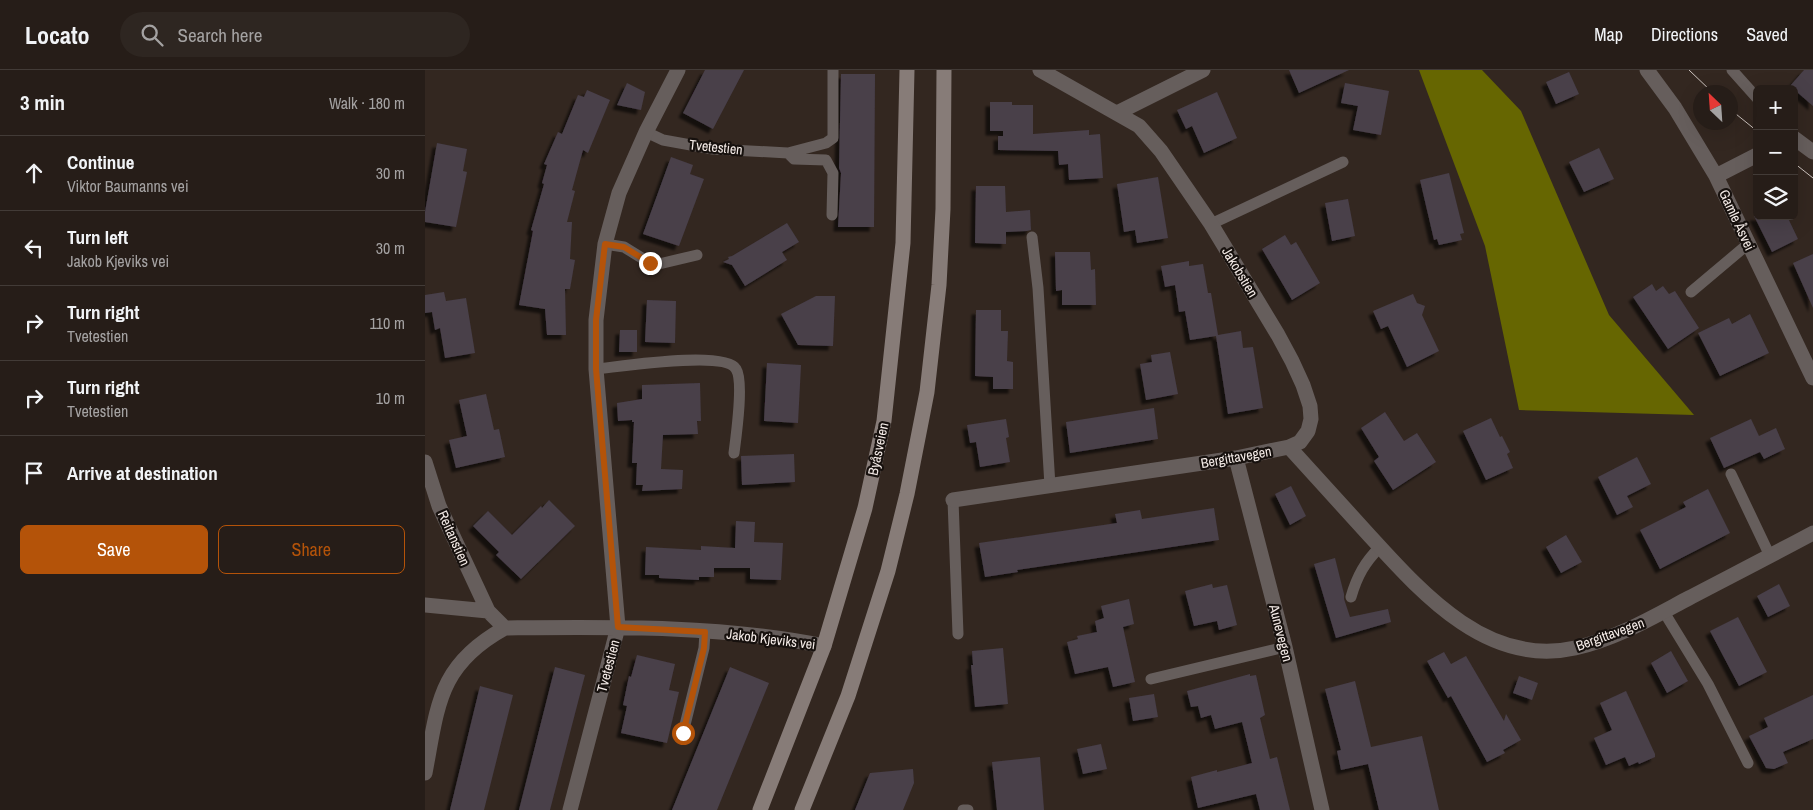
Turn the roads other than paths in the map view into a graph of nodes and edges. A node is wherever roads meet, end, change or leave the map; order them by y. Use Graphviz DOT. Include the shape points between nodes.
graph roads {
  1 [pos="678,70"];
  2 [pos="833,70"];
  3 [pos="907,70"];
  4 [pos="944,70"];
  5 [pos="1039,70"];
  6 [pos="1203,70"];
  7 [pos="1647,70"];
  8 [pos="1732,70"];
  9 [pos="1753,94"];
  10 [pos="1117,113"];
  11 [pos="646,132"];
  12 [pos="1798,141"];
  13 [pos="1813,152"];
  14 [pos="787,153"];
  15 [pos="1753,157"];
  16 [pos="1343,162"];
  17 [pos="1716,176"];
  18 [pos="831,215"];
  19 [pos="1211,224"];
  20 [pos="1032,236"];
  21 [pos="605,244"];
  22 [pos="1748,244"];
  23 [pos="697,255"];
  24 [pos="1691,292"];
  25 [pos="596,369"];
  26 [pos="1813,378"];
  27 [pos="1289,447"];
  28 [pos="734,453"];
  29 [pos="1236,458"];
  30 [pos="425,462"];
  31 [pos="1731,474"];
  32 [pos="1050,486"];
  33 [pos="953,500"];
  34 [pos="1813,533"];
  35 [pos="1380,547"];
  36 [pos="1770,556"];
  37 [pos="1351,597"];
  38 [pos="425,605"];
  39 [pos="488,612"];
  40 [pos="1664,612"];
  41 [pos="618,627"];
  42 [pos="505,628"];
  43 [pos="705,632"];
  44 [pos="958,634"];
  45 [pos="824,646"];
  46 [pos="1285,648"];
  47 [pos="1151,679"];
  48 [pos="683,733"];
  49 [pos="1749,762"];
  50 [pos="425,773"];
  51 [pos="570,810"];
  52 [pos="760,810"];
  53 [pos="802,810"];
  54 [pos="963,810"];
  55 [pos="968,810"];
  56 [pos="1322,810"];
  1 -- 11 [label="street, Tvetestien"];
  2 -- 14 [label="lane, Tvetestien" via="833,138 826,143"];
  3 -- 45 [label="main road, Byåsveien" via="903,243 884,421 865,508"];
  4 -- 53 [label="main road" via="939,285 927,392 888,571 854,678"];
  5 -- 10 [label="street, Jakobstien"];
  6 -- 10 [label="street"];
  7 -- 17 [label="street, Gamle Åsvei" via="1675,108"];
  8 -- 9 [label="lane"];
  10 -- 19 [label="street, Jakobstien" via="1139,126 1161,151"];
  11 -- 14 [label="lane, Tvetestien" via="663,140 713,149"];
  11 -- 21 [label="street, Tvetestien" via="619,193"];
  12 -- 13 [label="street"];
  14 -- 18 [label="lane, Tvetestien" via="794,158 826,160 833,173"];
  15 -- 17 [label="street"];
  16 -- 19 [label="lane"];
  17 -- 22 [label="street, Gamle Åsvei"];
  19 -- 27 [label="street, Jakobstien" via="1292,361 1310,406 1308,431 1300,442"];
  20 -- 32 [label="lane"];
  21 -- 23 [label="lane" via="624,247 650,263"];
  21 -- 25 [label="street, Tvetestien" via="596,320"];
  22 -- 24 [label="lane"];
  22 -- 26 [label="street, Gamle Åsvei"];
  25 -- 28 [label="lane" via="667,361 728,362 739,377"];
  25 -- 41 [label="street, Tvetestien"];
  27 -- 29 [label="street, Bergittavegen"];
  27 -- 35 [label="street, Bergittavegen"];
  29 -- 32 [label="street, Bergittavegen"];
  29 -- 46 [label="street, Aunevegen"];
  30 -- 39 [label="street, Reitanstien" via="439,506"];
  31 -- 36 [label="lane"];
  32 -- 33 [label="street, Bergittavegen"];
  33 -- 44 [label="lane, Bergittavegen"];
  34 -- 36 [label="street, Bergittavegen"];
  35 -- 37 [label="lane" via="1360,571"];
  35 -- 40 [label="street, Bergittavegen" via="1447,612 1495,641 1524,650 1574,648 1614,635"];
  36 -- 40 [label="street, Bergittavegen"];
  38 -- 39 [label="street"];
  39 -- 42 [label="street"];
  40 -- 49 [label="lane" via="1708,684"];
  41 -- 42 [label="street, Jakob Kjeviks vei"];
  41 -- 43 [label="street, Jakob Kjeviks vei"];
  41 -- 51 [label="street, Tvetestien"];
  42 -- 50 [label="street" via="484,639 451,675 438,705"];
  43 -- 45 [label="street, Jakob Kjeviks vei" via="739,633"];
  43 -- 48 [label="lane"];
  45 -- 52 [label="main road, Byåsveien"];
  46 -- 47 [label="lane"];
  46 -- 56 [label="street, Aunevegen"];
  54 -- 55 [label="lane"];
}
